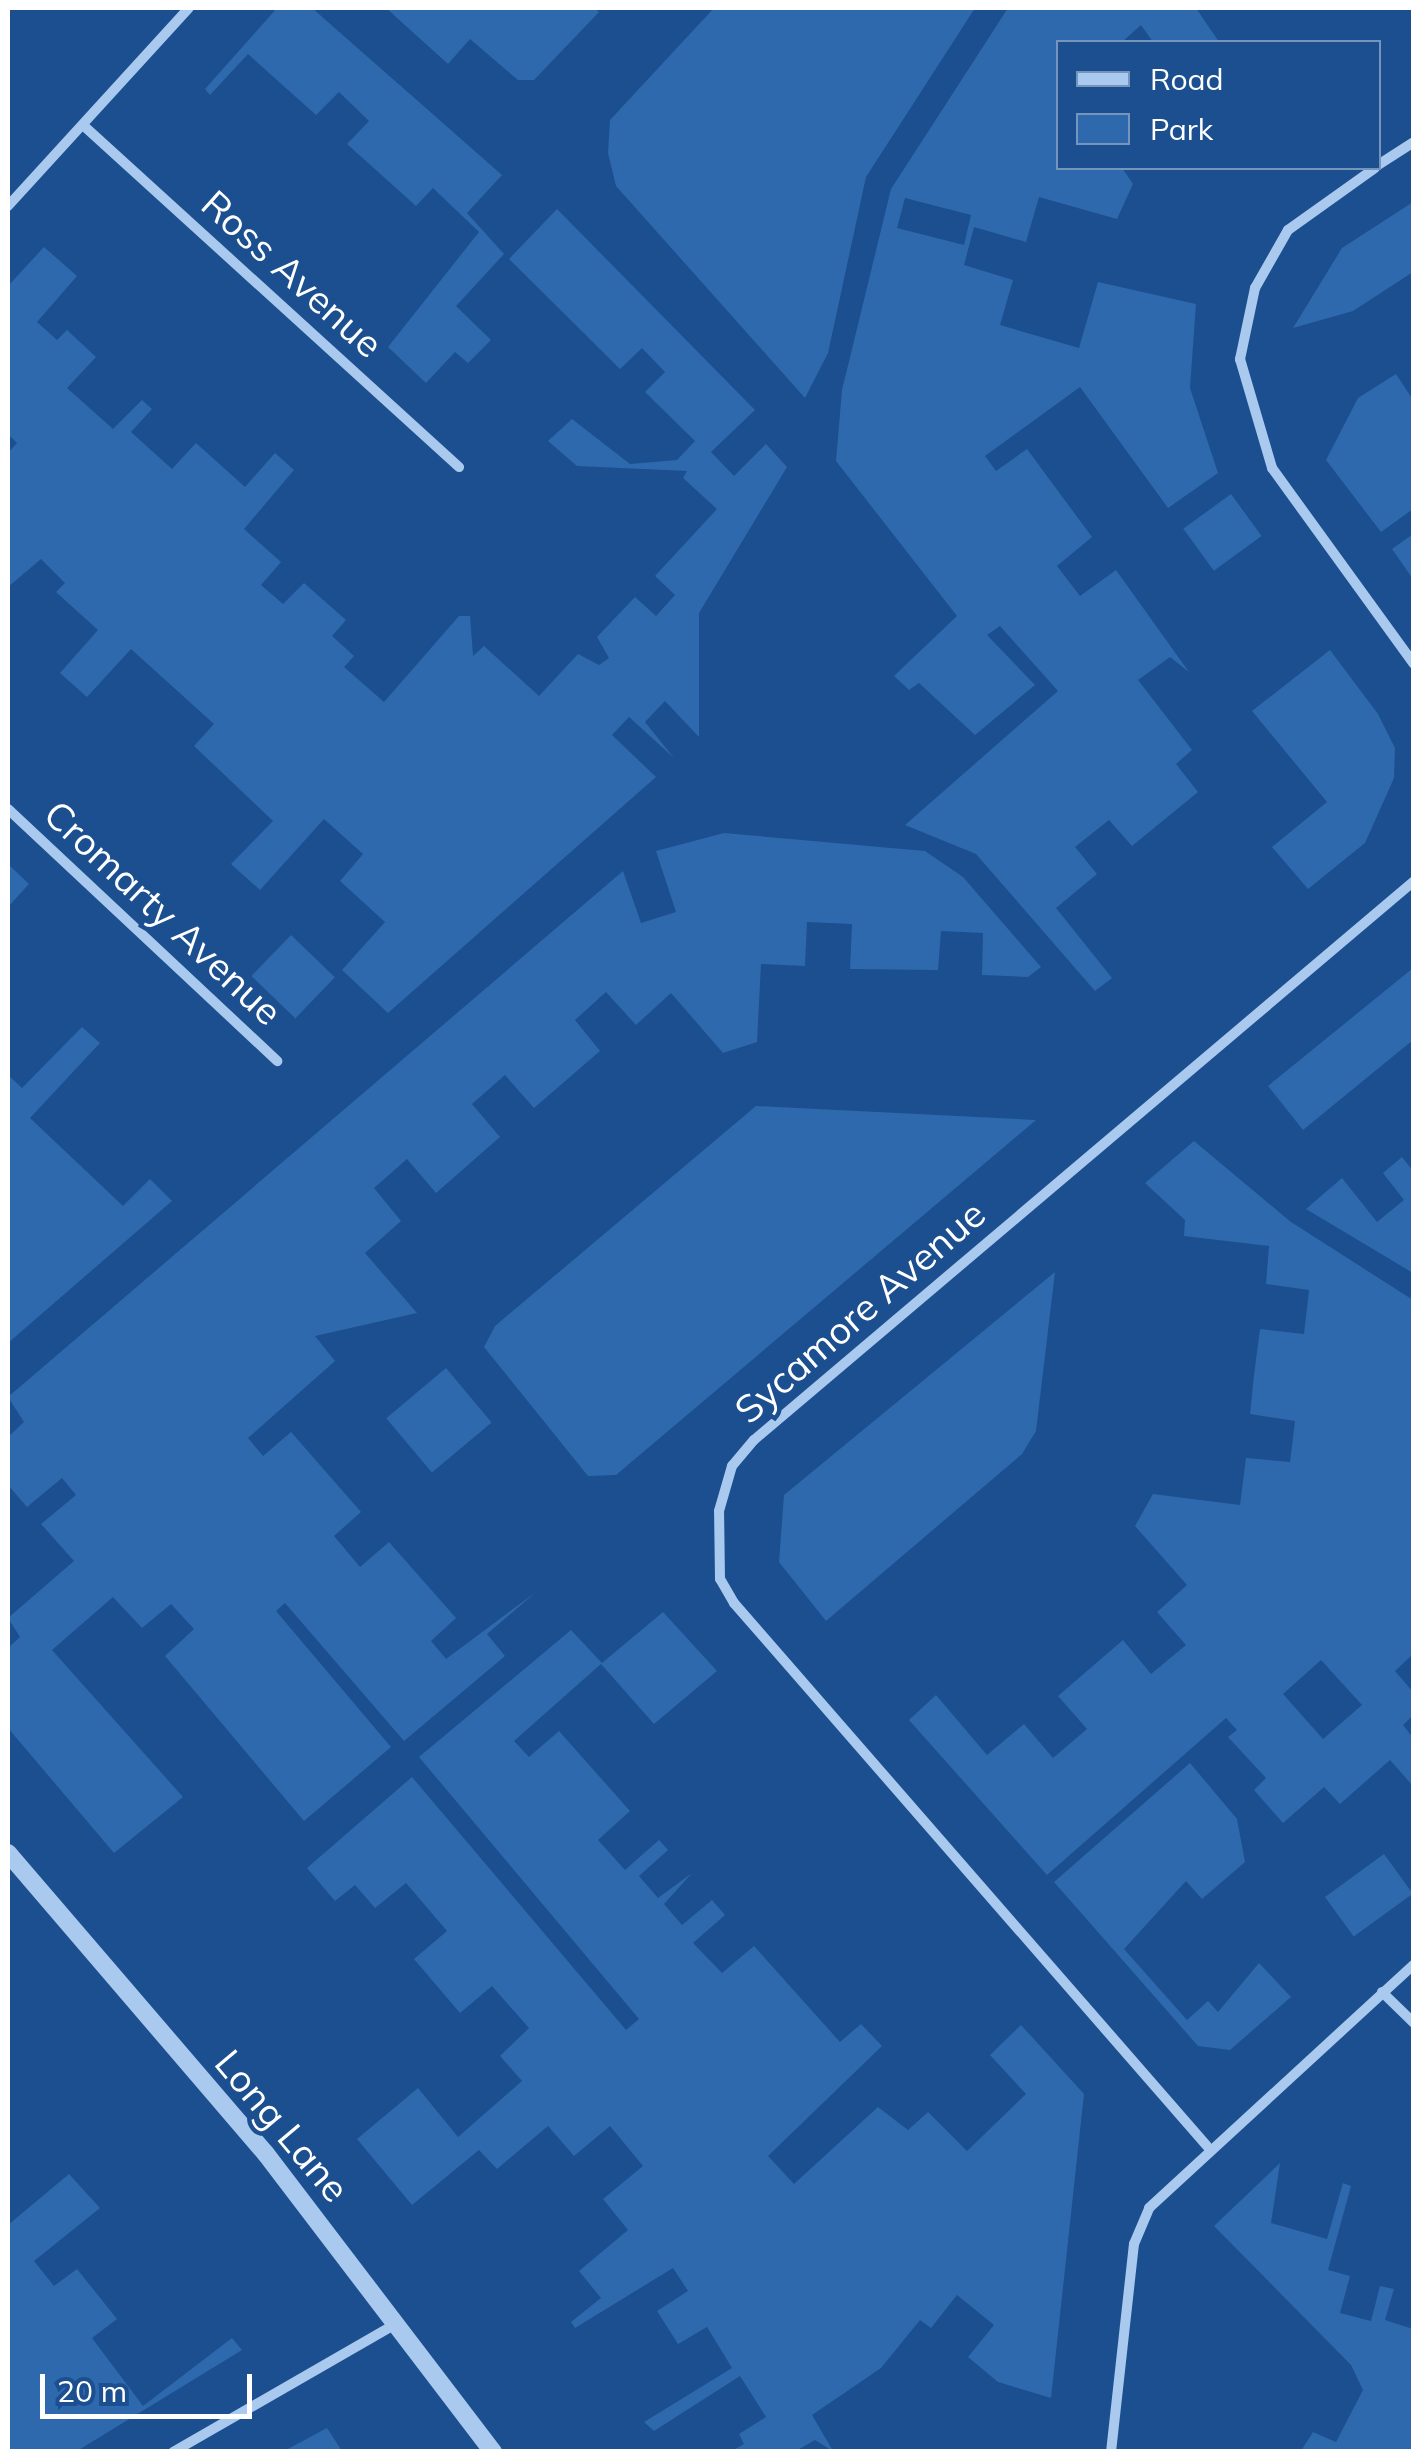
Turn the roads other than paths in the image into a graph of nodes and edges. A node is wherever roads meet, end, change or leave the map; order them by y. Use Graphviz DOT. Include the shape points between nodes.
graph roads {
  1 [pos="188,8"];
  2 [pos="84,126"];
  3 [pos="1414,142"];
  4 [pos="1381,163"];
  5 [pos="1371,170"];
  6 [pos="8,206"];
  7 [pos="459,467"];
  8 [pos="1414,664"];
  9 [pos="8,809"];
  10 [pos="1414,881"];
  11 [pos="277,1061"];
  12 [pos="8,1853"];
  13 [pos="1414,1964"];
  14 [pos="1382,1992"];
  15 [pos="1414,2023"];
  16 [pos="1207,2146"];
  17 [pos="399,2322"];
  18 [pos="173,2452"];
  19 [pos="493,2452"];
  20 [pos="1111,2452"];
  1 -- 2 [label="street"];
  2 -- 6 [label="street"];
  2 -- 7 [label="street, Ross Avenue"];
  3 -- 4 [label="street"];
  5 -- 8 [label="street" via="1288,230 1255,288 1240,359 1272,468"];
  9 -- 11 [label="street, Cromarty Avenue"];
  10 -- 16 [label="street, Sycamore Avenue" via="754,1440 732,1466 719,1511 720,1579 734,1603"];
  12 -- 17 [label="street, Long Lane"];
  13 -- 14 [label="street"];
  14 -- 15 [label="street"];
  14 -- 16 [label="street"];
  16 -- 20 [label="street" via="1149,2208 1134,2244"];
  17 -- 18 [label="street"];
  17 -- 19 [label="street, Long Lane"];
}
